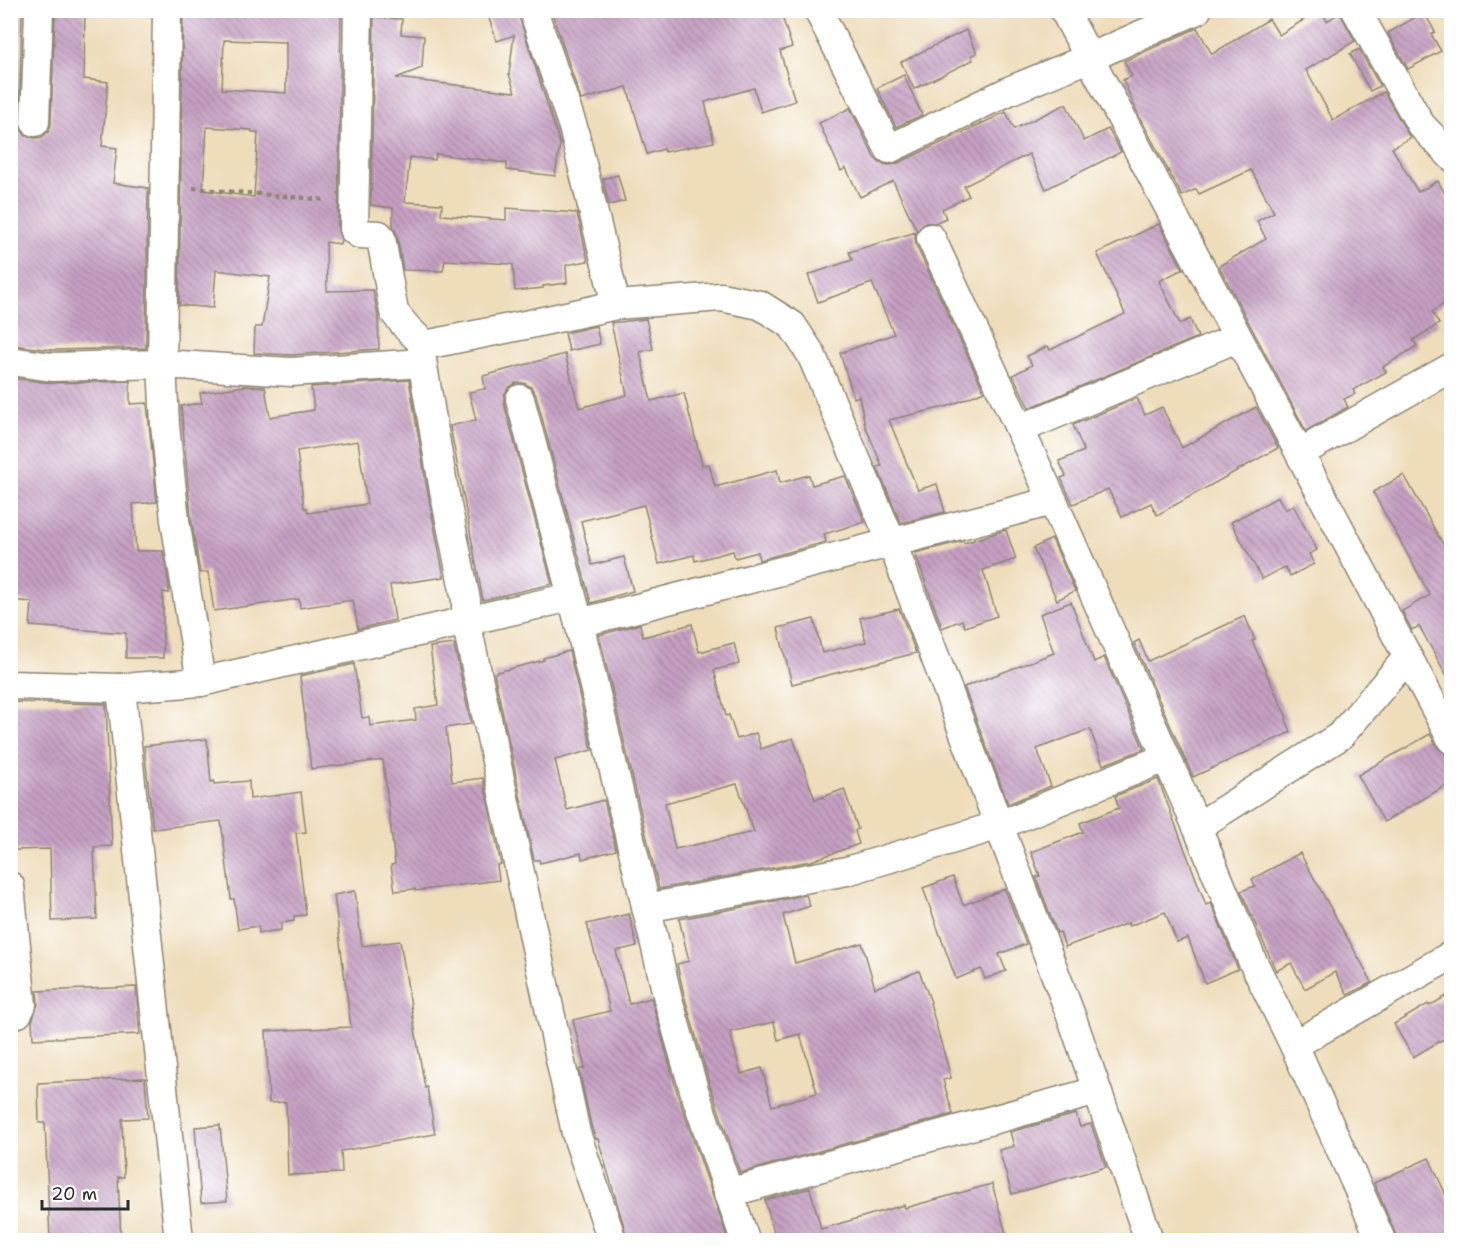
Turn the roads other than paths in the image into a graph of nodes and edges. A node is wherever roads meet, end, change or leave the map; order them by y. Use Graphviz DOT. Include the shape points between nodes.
graph roads {
  1 [pos="39,10"];
  2 [pos="167,10"];
  3 [pos="358,10"];
  4 [pos="533,10"];
  5 [pos="818,10"];
  6 [pos="1064,10"];
  7 [pos="1197,10"];
  8 [pos="1356,10"];
  9 [pos="1089,58"];
  10 [pos="35,122"];
  11 [pos="1452,157"];
  12 [pos="931,238"];
  13 [pos="616,305"];
  14 [pos="1237,339"];
  15 [pos="423,354"];
  16 [pos="10,362"];
  17 [pos="162,364"];
  18 [pos="1452,367"];
  19 [pos="520,399"];
  20 [pos="1020,429"];
  21 [pos="1300,453"];
  22 [pos="1053,501"];
  23 [pos="892,543"];
  24 [pos="575,610"];
  25 [pos="466,621"];
  26 [pos="1407,657"];
  27 [pos="201,682"];
  28 [pos="10,685"];
  29 [pos="121,688"];
  30 [pos="1452,740"];
  31 [pos="1165,758"];
  32 [pos="1000,825"];
  33 [pos="1197,828"];
  34 [pos="10,886"];
  35 [pos="646,909"];
  36 [pos="1452,955"];
  37 [pos="10,1014"];
  38 [pos="1294,1045"];
  39 [pos="1097,1091"];
  40 [pos="728,1193"];
  41 [pos="179,1240"];
  42 [pos="612,1240"];
  43 [pos="745,1240"];
  44 [pos="1149,1240"];
  45 [pos="1381,1240"];
  1 -- 10 [label="street"];
  2 -- 17 [label="street"];
  3 -- 15 [label="street" via="354,230 379,235 383,241 394,312"];
  4 -- 13 [label="street" via="573,128"];
  5 -- 9 [label="street" via="889,149 1011,90"];
  6 -- 9 [label="street"];
  7 -- 9 [label="street"];
  8 -- 11 [label="street" via="1421,125"];
  9 -- 14 [label="street"];
  12 -- 20 [label="street"];
  13 -- 15 [label="street"];
  13 -- 23 [label="street" via="721,297 760,305 792,325 811,354"];
  14 -- 20 [label="street"];
  14 -- 21 [label="street"];
  15 -- 17 [label="street" via="291,372"];
  15 -- 25 [label="street" via="466,600"];
  16 -- 17 [label="street" via="52,367"];
  17 -- 27 [label="street" via="175,520"];
  18 -- 21 [label="street"];
  19 -- 24 [label="street"];
  20 -- 22 [label="street"];
  21 -- 26 [label="street"];
  22 -- 23 [label="street"];
  22 -- 31 [label="street"];
  23 -- 24 [label="street"];
  23 -- 32 [label="street"];
  24 -- 25 [label="street"];
  24 -- 35 [label="street"];
  25 -- 27 [label="street"];
  25 -- 42 [label="street" via="576,1133"];
  26 -- 30 [label="street"];
  26 -- 33 [label="street" via="1340,736"];
  27 -- 29 [label="street"];
  28 -- 29 [label="street"];
  29 -- 41 [label="street"];
  31 -- 32 [label="street"];
  31 -- 33 [label="street"];
  32 -- 35 [label="street" via="847,871"];
  32 -- 39 [label="street"];
  33 -- 38 [label="street" via="1252,960"];
  34 -- 37 [label="street" via="22,1005 18,1013"];
  35 -- 40 [label="street" via="687,1067"];
  36 -- 38 [label="street"];
  38 -- 45 [label="street"];
  39 -- 40 [label="street"];
  39 -- 44 [label="street"];
  40 -- 43 [label="street"];
}
